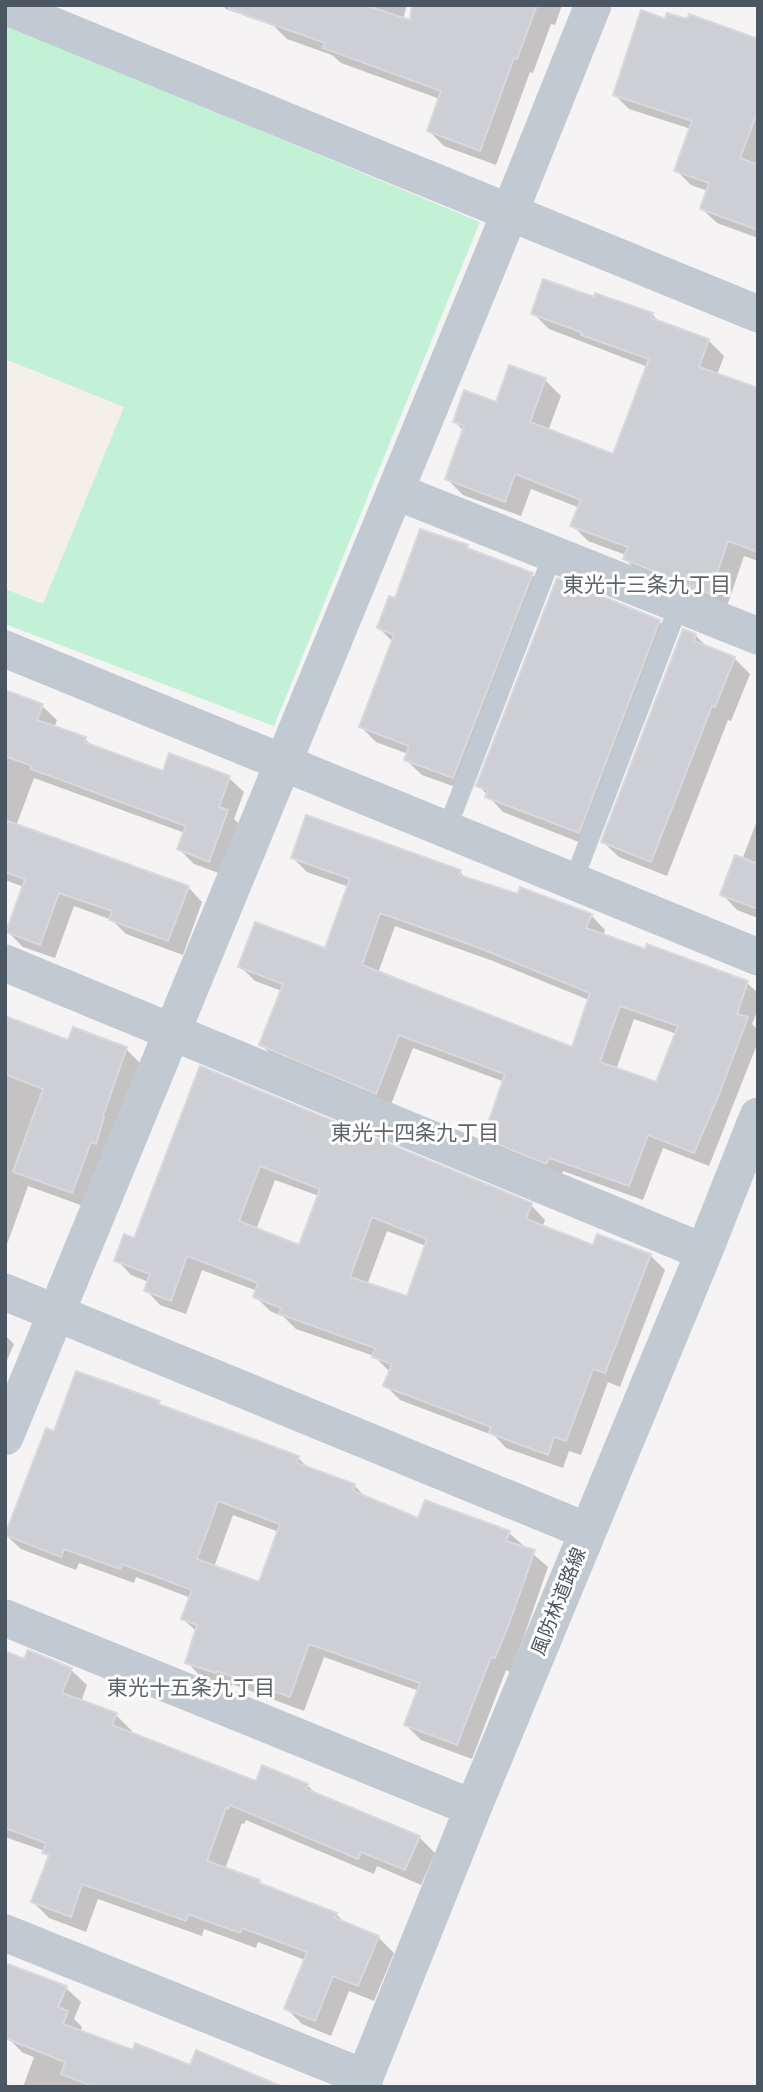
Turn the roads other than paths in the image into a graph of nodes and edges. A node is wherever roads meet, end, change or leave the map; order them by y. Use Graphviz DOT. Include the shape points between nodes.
graph roads {
  1 [pos="593,5"];
  2 [pos="5,6"];
  3 [pos="510,213"];
  4 [pos="758,313"];
  5 [pos="395,491"];
  6 [pos="553,554"];
  7 [pos="679,605"];
  8 [pos="758,636"];
  9 [pos="5,649"];
  10 [pos="282,764"];
  11 [pos="446,831"];
  12 [pos="573,882"];
  13 [pos="758,957"];
  14 [pos="5,963"];
  15 [pos="173,1031"];
  16 [pos="758,1116"];
  17 [pos="704,1252"];
  18 [pos="5,1292"];
  19 [pos="55,1312"];
  20 [pos="5,1437"];
  21 [pos="587,1531"];
  22 [pos="5,1618"];
  23 [pos="473,1808"];
  24 [pos="5,1933"];
  25 [pos="363,2082"];
  1 -- 3 [label="street"];
  2 -- 3 [label="street"];
  3 -- 4 [label="street"];
  3 -- 5 [label="street"];
  5 -- 6 [label="street"];
  5 -- 10 [label="street"];
  6 -- 7 [label="street"];
  6 -- 11 [label="lane"];
  7 -- 8 [label="street"];
  7 -- 12 [label="lane"];
  9 -- 10 [label="street"];
  10 -- 11 [label="street"];
  10 -- 15 [label="street"];
  11 -- 12 [label="street"];
  12 -- 13 [label="street"];
  14 -- 15 [label="street"];
  15 -- 17 [label="street"];
  15 -- 19 [label="street"];
  16 -- 17 [label="street, 風防林道路線"];
  17 -- 21 [label="street, 風防林道路線"];
  18 -- 19 [label="street"];
  19 -- 20 [label="street"];
  19 -- 21 [label="street"];
  21 -- 23 [label="street, 風防林道路線"];
  22 -- 23 [label="street"];
  23 -- 25 [label="street, 風防林道路線"];
  24 -- 25 [label="street"];
}
